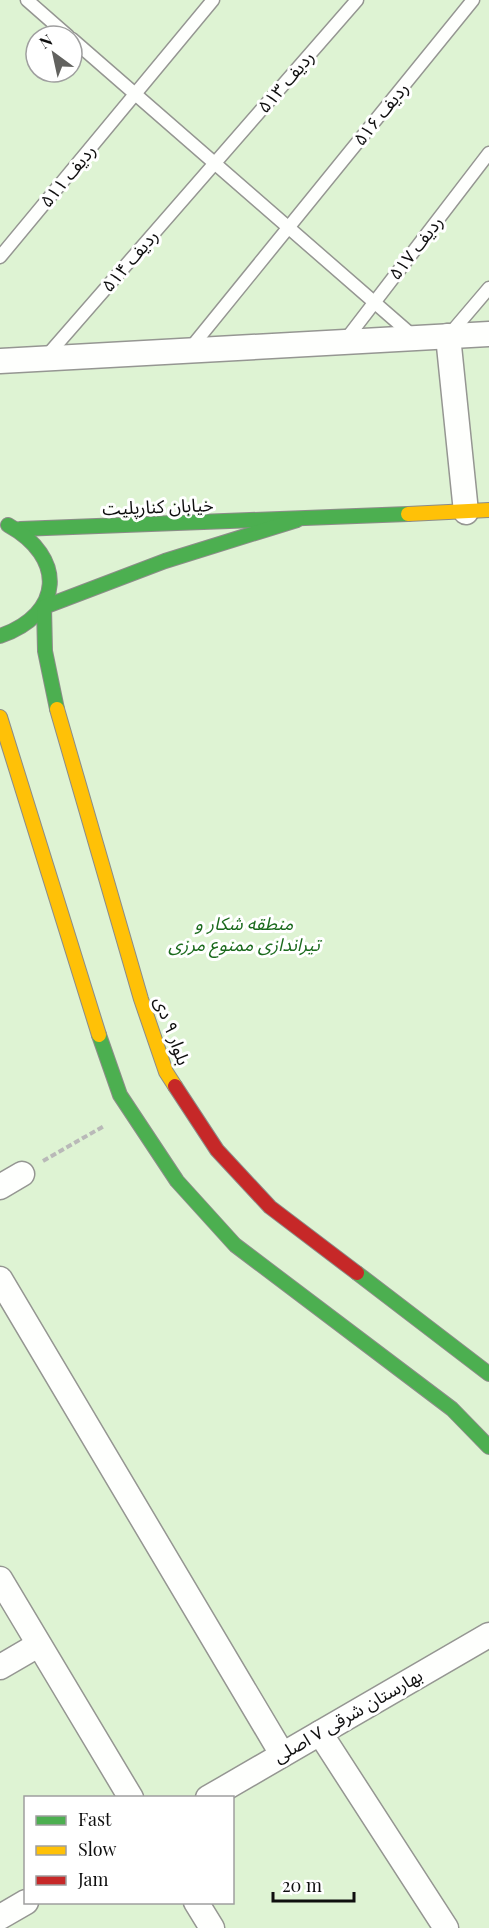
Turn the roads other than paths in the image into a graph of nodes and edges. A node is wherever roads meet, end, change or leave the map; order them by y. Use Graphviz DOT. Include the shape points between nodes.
graph roads {
  1 [pos="27,0"];
  2 [pos="213,0"];
  3 [pos="357,0"];
  4 [pos="473,0"];
  5 [pos="54,24"];
  6 [pos="84,49"];
  7 [pos="135,94"];
  8 [pos="489,153"];
  9 [pos="215,164"];
  10 [pos="288,227"];
  11 [pos="0,257"];
  12 [pos="489,288"];
  13 [pos="375,302"];
  14 [pos="489,334"];
  15 [pos="448,336"];
  16 [pos="415,338"];
  17 [pos="344,342"];
  18 [pos="188,351"];
  19 [pos="45,359"];
  20 [pos="0,361"];
  21 [pos="477,511"];
  22 [pos="297,520"];
  23 [pos="0,524"];
  24 [pos="20,529"];
  25 [pos="44,607"];
  26 [pos="0,636"];
  27 [pos="0,717"];
  28 [pos="22,1174"];
  29 [pos="0,1187"];
  30 [pos="0,1280"];
  31 [pos="489,1374"];
  32 [pos="489,1447"];
  33 [pos="0,1579"];
  34 [pos="489,1635"];
  35 [pos="38,1645"];
  36 [pos="0,1667"];
  37 [pos="320,1733"];
  38 [pos="282,1755"];
  39 [pos="130,1796"];
  40 [pos="210,1796"];
  41 [pos="24,1903"];
  42 [pos="197,1904"];
  43 [pos="0,1917"];
  44 [pos="7,1928"];
  45 [pos="212,1928"];
  46 [pos="446,1928"];
  1 -- 5 [label="lane"];
  2 -- 7 [label="lane, ردیف ۵۱۱"];
  3 -- 9 [label="lane, ردیف ۵۱۳"];
  4 -- 10 [label="lane, ردیف ۵۱۶"];
  6 -- 7 [label="lane"];
  7 -- 9 [label="lane"];
  7 -- 11 [label="lane, ردیف ۵۱۱"];
  8 -- 13 [label="lane, ردیف ۵۱۷"];
  9 -- 10 [label="lane"];
  9 -- 19 [label="lane, ردیف ۵۱۴"];
  10 -- 13 [label="lane"];
  10 -- 18 [label="lane, ردیف ۵۱۶"];
  12 -- 15 [label="lane"];
  13 -- 16 [label="lane"];
  13 -- 17 [label="lane, ردیف ۵۱۷"];
  14 -- 15 [label="street"];
  15 -- 16 [label="street"];
  15 -- 21 [label="street"];
  16 -- 17 [label="street"];
  17 -- 18 [label="street"];
  18 -- 19 [label="street"];
  19 -- 20 [label="street"];
  21 -- 22 [label="street, خیابان کنارپلیت"];
  22 -- 24 [label="street, خیابان کنارپلیت"];
  22 -- 25 [label="street, خیابان کنارپلیت" via="165,561"];
  23 -- 24 [label="street"];
  24 -- 25 [label="street, بلوار ۹ دی" via="45,555 50,589"];
  25 -- 26 [label="street" via="23,629"];
  25 -- 31 [label="street, بلوار ۹ دی" via="45,651 54,700 166,1072 217,1150 270,1207"];
  27 -- 32 [label="street" via="120,1095 177,1181 236,1245 452,1409"];
  28 -- 29 [label="street"];
  30 -- 38 [label="street"];
  33 -- 35 [label="street"];
  34 -- 37 [label="street, بهارستان شرقی ۷ اصلی"];
  35 -- 36 [label="street"];
  35 -- 39 [label="street"];
  37 -- 38 [label="street, بهارستان شرقی ۷ اصلی"];
  37 -- 46 [label="street"];
  38 -- 40 [label="street, بهارستان شرقی ۷ اصلی"];
  41 -- 43 [label="street"];
  42 -- 45 [label="street"];
  43 -- 44 [label="street"];
}
